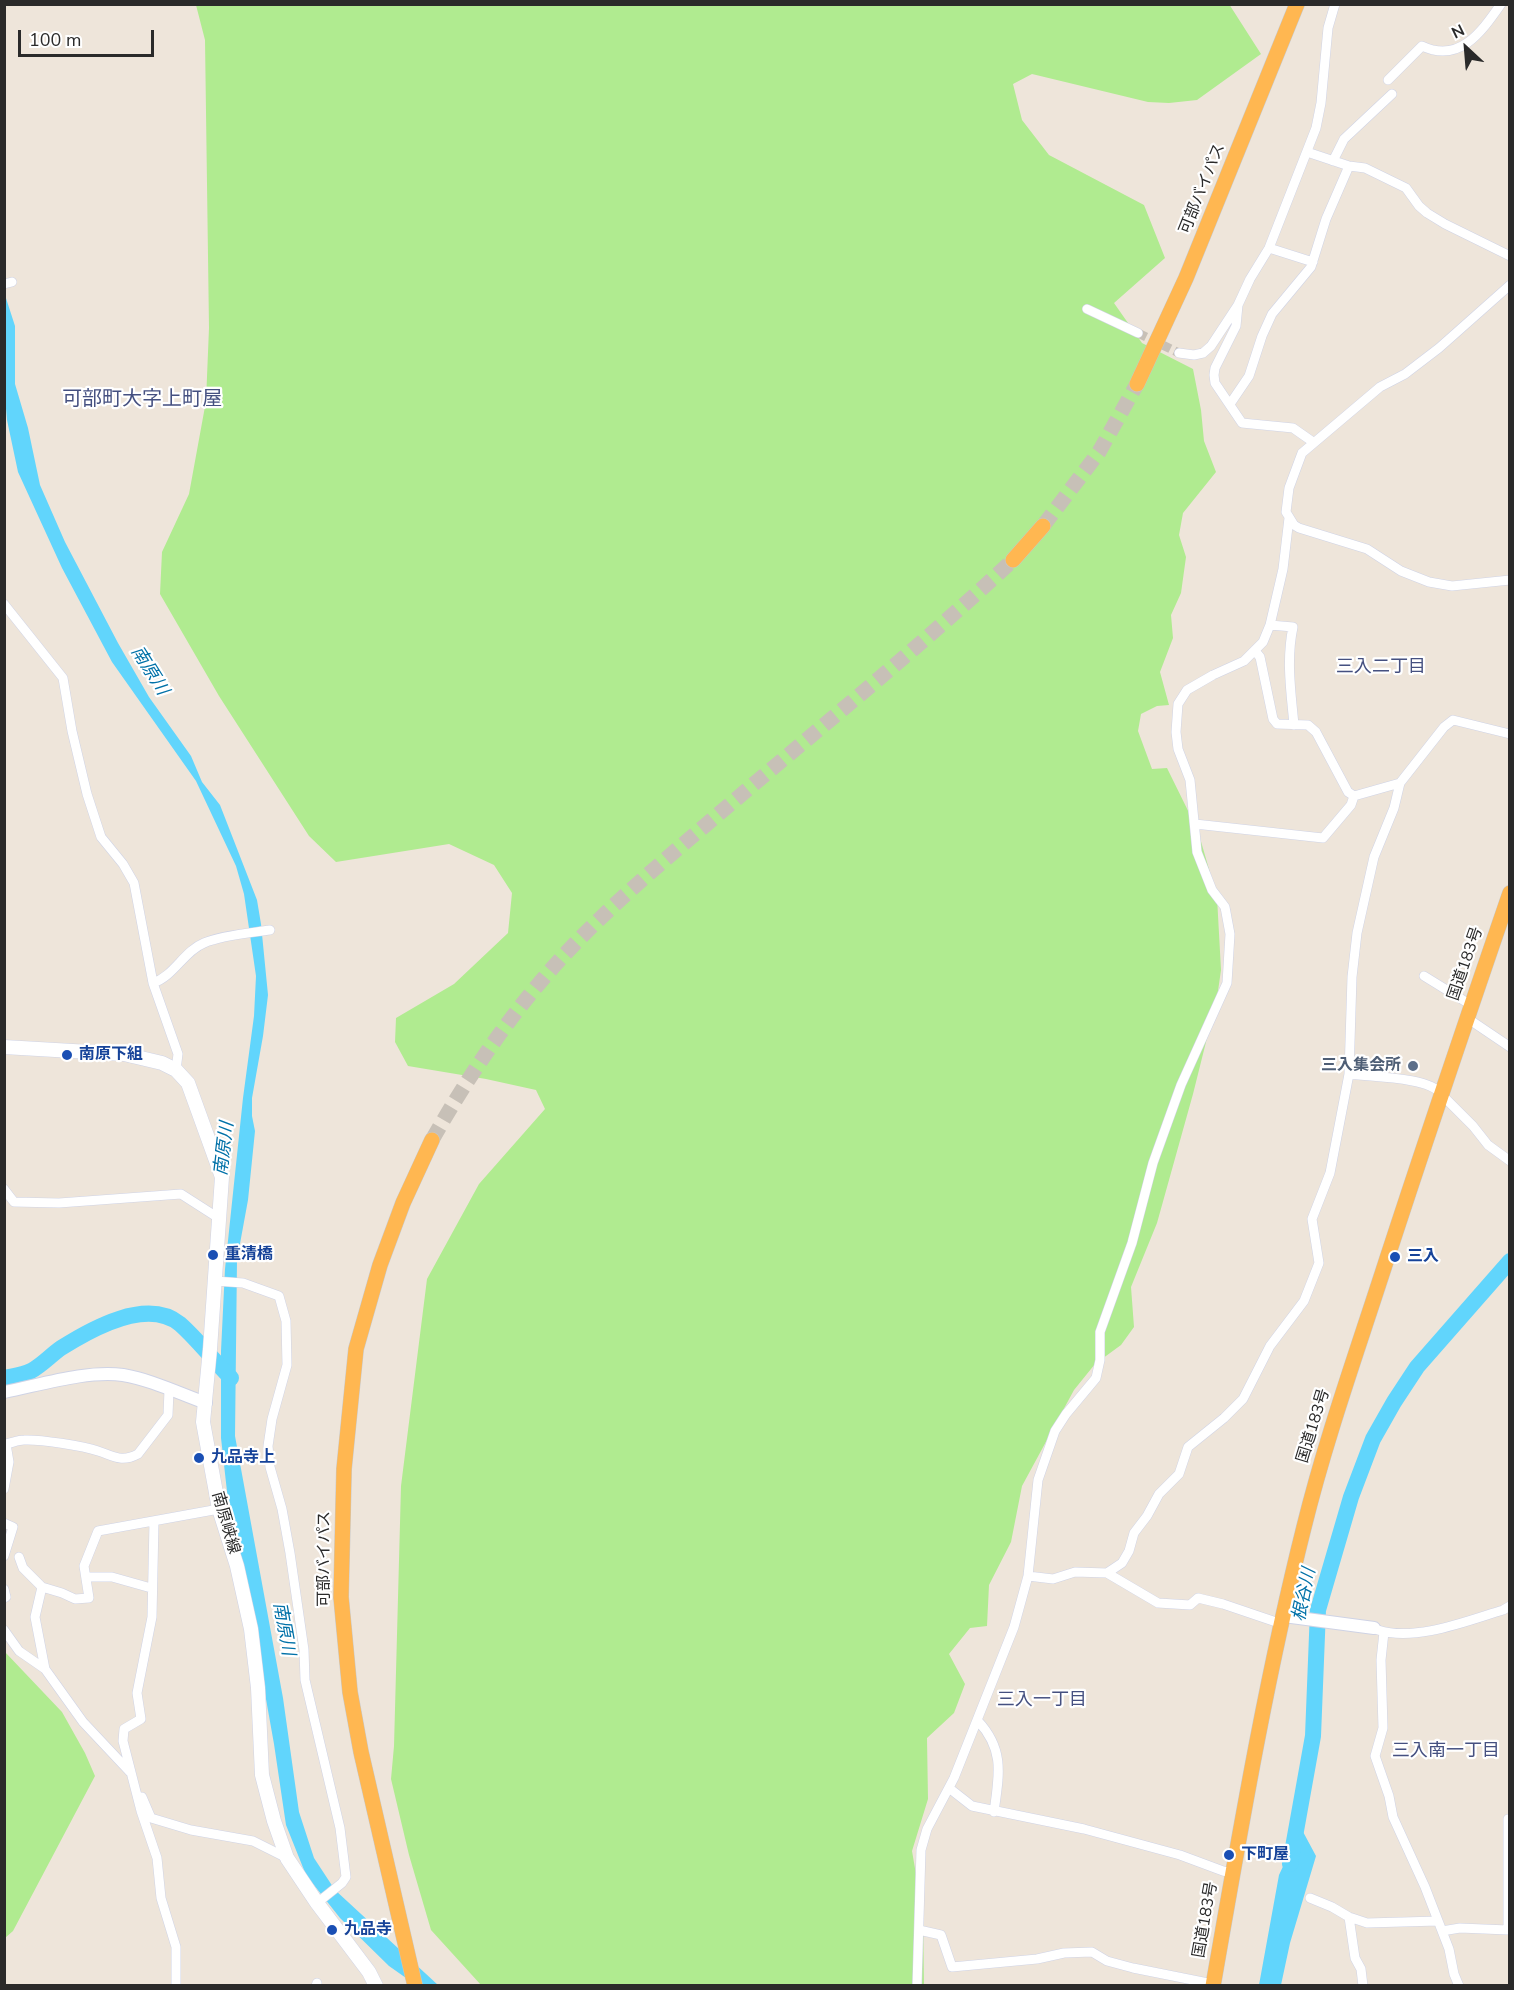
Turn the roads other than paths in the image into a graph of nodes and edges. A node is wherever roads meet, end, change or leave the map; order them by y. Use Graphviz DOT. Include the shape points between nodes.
graph roads {
  1 [pos="1297,4"];
  2 [pos="1335,4"];
  3 [pos="1501,4"];
  4 [pos="1388,80"];
  5 [pos="1392,94"];
  6 [pos="1307,152"];
  7 [pos="1333,161"];
  8 [pos="1349,166"];
  9 [pos="1269,248"];
  10 [pos="1509,256"];
  11 [pos="1312,262"];
  12 [pos="1509,285"];
  13 [pos="1238,305"];
  14 [pos="1087,309"];
  15 [pos="1138,333"];
  16 [pos="1179,353"];
  17 [pos="1137,384"];
  18 [pos="1230,404"];
  19 [pos="1313,441"];
  20 [pos="1289,518"];
  21 [pos="1043,526"];
  22 [pos="1012,560"];
  23 [pos="1509,580"];
  24 [pos="4,604"];
  25 [pos="1270,625"];
  26 [pos="1255,651"];
  27 [pos="1294,725"];
  28 [pos="1509,734"];
  29 [pos="1400,783"];
  30 [pos="1354,796"];
  31 [pos="1195,824"];
  32 [pos="1509,893"];
  33 [pos="270,930"];
  34 [pos="1424,976"];
  35 [pos="153,983"];
  36 [pos="1469,1011"];
  37 [pos="1509,1047"];
  38 [pos="6,1050"];
  39 [pos="176,1070"];
  40 [pos="1349,1074"];
  41 [pos="1441,1094"];
  42 [pos="432,1140"];
  43 [pos="1509,1161"];
  44 [pos="4,1188"];
  45 [pos="220,1219"];
  46 [pos="218,1281"];
  47 [pos="169,1390"];
  48 [pos="4,1392"];
  49 [pos="206,1403"];
  50 [pos="4,1489"];
  51 [pos="219,1509"];
  52 [pos="154,1522"];
  53 [pos="4,1523"];
  54 [pos="4,1556"];
  55 [pos="19,1557"];
  56 [pos="1107,1573"];
  57 [pos="1028,1576"];
  58 [pos="86,1577"];
  59 [pos="42,1587"];
  60 [pos="151,1588"];
  61 [pos="4,1589"];
  62 [pos="4,1598"];
  63 [pos="1509,1606"];
  64 [pos="1283,1620"];
  65 [pos="4,1630"];
  66 [pos="1379,1630"];
  67 [pos="45,1669"];
  68 [pos="978,1720"];
  69 [pos="132,1774"];
  70 [pos="949,1788"];
  71 [pos="136,1791"];
  72 [pos="994,1812"];
  73 [pos="1508,1819"];
  74 [pos="287,1858"];
  75 [pos="1232,1873"];
  76 [pos="1310,1898"];
  77 [pos="319,1901"];
  78 [pos="1349,1917"];
  79 [pos="1440,1926"];
  80 [pos="919,1930"];
  81 [pos="1213,1985"];
  82 [pos="176,1986"];
  83 [pos="376,1986"];
  84 [pos="415,1986"];
  85 [pos="917,1986"];
  86 [pos="1363,1986"];
  87 [pos="1459,1986"];
  1 -- 17 [label="highway, 可部バイパス" via="1186,278"];
  2 -- 6 [label="street" via="1327,36 1321,103"];
  3 -- 4 [label="street" via="1479,34 1463,46 1442,51 1422,46"];
  5 -- 7 [label="street" via="1344,139"];
  6 -- 7 [label="street"];
  6 -- 9 [label="street"];
  7 -- 8 [label="street"];
  8 -- 10 [label="street" via="1365,168 1406,188 1427,213"];
  8 -- 11 [label="street"];
  9 -- 11 [label="street"];
  9 -- 13 [label="street"];
  11 -- 18 [label="street" via="1272,314 1249,376"];
  12 -- 19 [label="street" via="1439,348 1380,387"];
  13 -- 16 [label="street" via="1203,353"];
  13 -- 18 [label="street" via="1236,326 1214,375"];
  14 -- 15 [label="street"];
  18 -- 19 [label="street" via="1242,423 1293,428"];
  19 -- 20 [label="street" via="1302,453 1288,488"];
  20 -- 23 [label="street" via="1299,528 1367,549 1401,571 1429,582 1452,586"];
  20 -- 25 [label="street" via="1283,569"];
  21 -- 22 [label="highway"];
  24 -- 35 [label="street" via="63,678 87,794 101,837 134,883"];
  25 -- 26 [label="street"];
  25 -- 27 [label="street" via="1293,627 1288,665"];
  26 -- 27 [label="street" via="1260,657 1273,719 1276,723"];
  26 -- 31 [label="street" via="1244,661 1187,690 1178,704 1178,750 1190,780"];
  27 -- 30 [label="street" via="1308,725 1316,732 1348,792"];
  28 -- 29 [label="street" via="1453,720"];
  29 -- 30 [label="street"];
  29 -- 40 [label="street" via="1395,808 1374,857 1357,933"];
  30 -- 31 [label="street" via="1323,838"];
  31 -- 57 [label="street" via="1197,852 1212,890 1225,907 1229,925 1227,983 1181,1085 1153,1163 1132,1243 1100,1332 1101,1360 1095,1378 1055,1431 1038,1480"];
  32 -- 36 [label="highway, 国道183号"];
  33 -- 35 [label="street" via="204,943"];
  34 -- 36 [label="street"];
  35 -- 39 [label="street" via="178,1054"];
  36 -- 37 [label="street"];
  36 -- 41 [label="highway, 国道183号"];
  38 -- 39 [label="main road" via="124,1054"];
  39 -- 45 [label="main road, 南原峡線" via="188,1083 219,1164"];
  40 -- 41 [label="street" via="1418,1082 1437,1088"];
  40 -- 56 [label="street" via="1330,1173 1312,1220 1318,1263 1304,1301 1270,1347 1243,1399 1188,1447 1179,1474 1159,1494 1134,1533 1122,1563"];
  41 -- 43 [label="street" via="1488,1145"];
  41 -- 64 [label="highway, 国道183号" via="1327,1443"];
  42 -- 84 [label="highway, 可部バイパス" via="380,1265 356,1350 344,1469 341,1597 350,1692 361,1752"];
  44 -- 45 [label="street" via="14,1202 59,1203 181,1194"];
  45 -- 46 [label="main road, 南原峡線"];
  46 -- 49 [label="main road, 南原峡線"];
  46 -- 77 [label="street" via="243,1283 279,1296 286,1321 287,1365 272,1419 270,1467 292,1564 305,1680 340,1828 346,1877"];
  47 -- 48 [label="street" via="120,1375 93,1375"];
  47 -- 49 [label="street"];
  47 -- 50 [label="street" via="168,1415 138,1454 119,1458 37,1441 6,1444 9,1462"];
  49 -- 51 [label="main road, 南原峡線" via="203,1422"];
  51 -- 52 [label="street"];
  51 -- 74 [label="main road, 南原峡線" via="237,1566 250,1629 258,1688 262,1775"];
  52 -- 58 [label="street" via="98,1531 84,1566"];
  52 -- 60 [label="street"];
  53 -- 54 [label="street" via="13,1527"];
  55 -- 59 [label="street" via="22,1568"];
  56 -- 57 [label="street" via="1074,1572 1053,1579"];
  56 -- 64 [label="street" via="1158,1603 1190,1605 1198,1598"];
  57 -- 68 [label="street" via="1014,1627"];
  58 -- 59 [label="street" via="89,1598 75,1599"];
  58 -- 60 [label="street" via="112,1577"];
  59 -- 67 [label="street" via="35,1617"];
  60 -- 69 [label="street" via="152,1617 138,1693 141,1719 124,1730"];
  61 -- 62 [label="street"];
  63 -- 66 [label="street" via="1442,1628 1409,1633"];
  64 -- 66 [label="street"];
  64 -- 75 [label="highway, 国道183号"];
  65 -- 67 [label="street" via="19,1651"];
  66 -- 79 [label="street" via="1383,1728 1375,1756 1393,1817"];
  67 -- 69 [label="street" via="83,1722"];
  68 -- 70 [label="street"];
  68 -- 72 [label="street" via="993,1739 997,1758"];
  69 -- 71 [label="street"];
  70 -- 72 [label="street" via="972,1806"];
  70 -- 80 [label="street" via="927,1829 921,1850"];
  71 -- 74 [label="street" via="151,1818 253,1841"];
  71 -- 82 [label="street" via="157,1858 160,1898 176,1947"];
  72 -- 75 [label="street" via="1083,1829"];
  73 -- 79 [label="street" via="1508,1930"];
  74 -- 77 [label="main road, 南原峡線"];
  75 -- 81 [label="highway, 国道183号"];
  76 -- 78 [label="street"];
  77 -- 83 [label="main road, 南原峡線"];
  78 -- 79 [label="street" via="1367,1923"];
  78 -- 86 [label="street"];
  79 -- 87 [label="street"];
  80 -- 81 [label="street" via="941,1935 952,1967 1092,1952 1107,1961"];
  80 -- 85 [label="street"];
}
